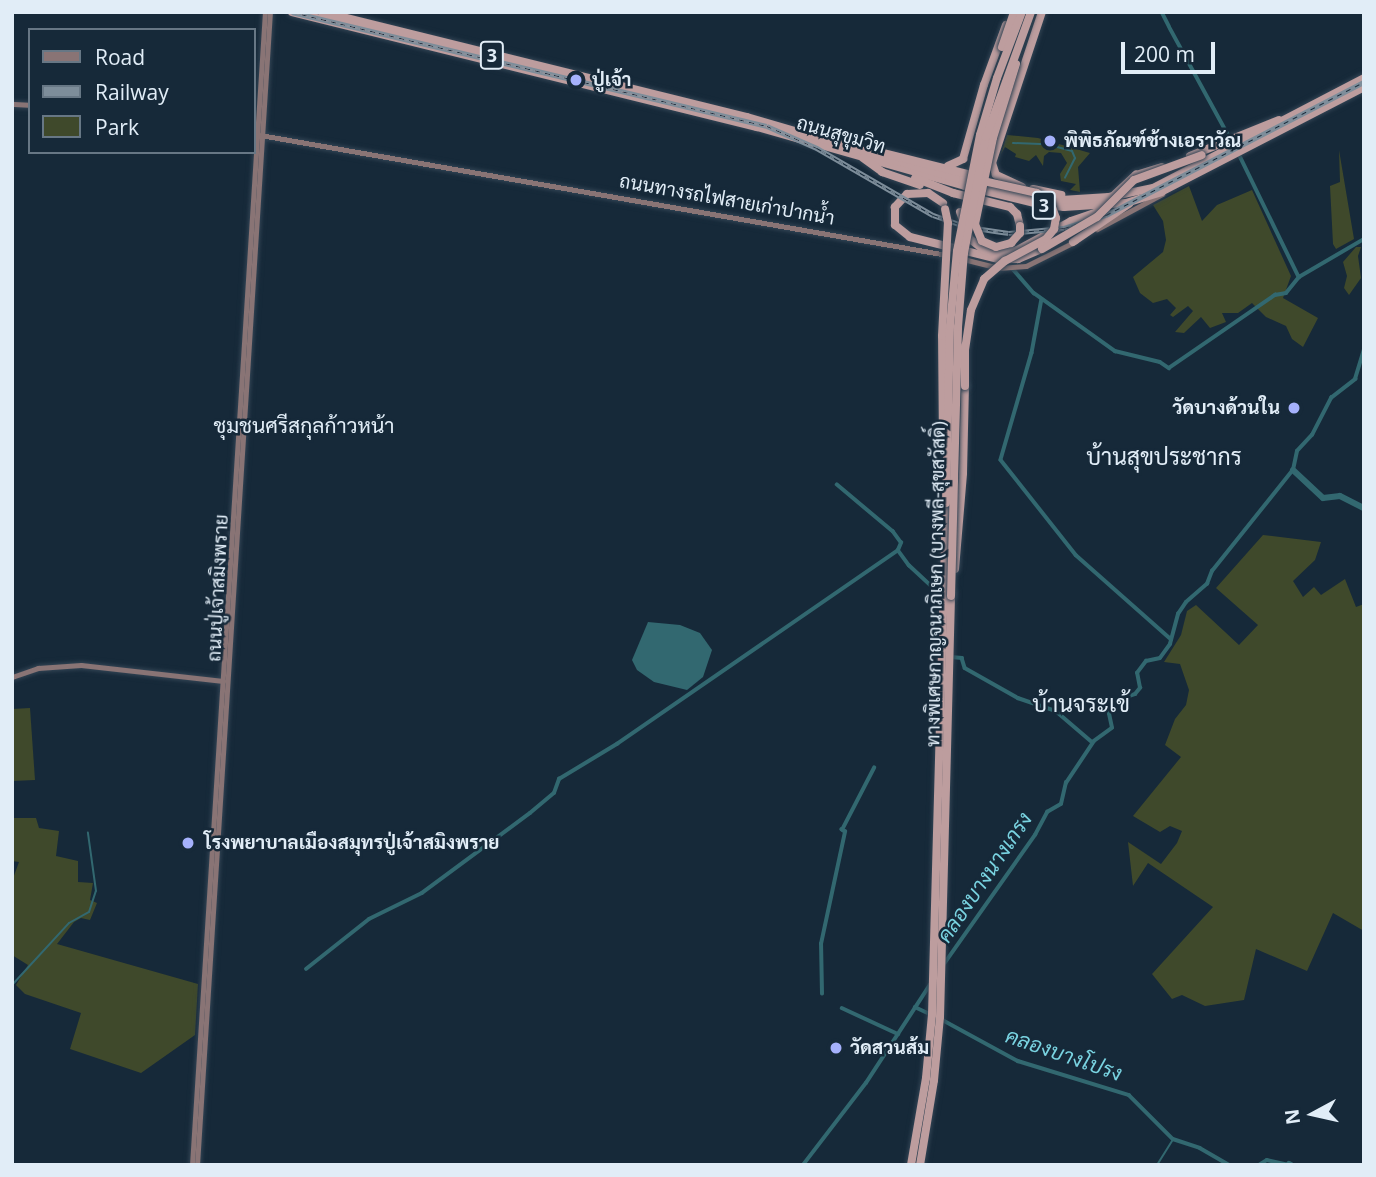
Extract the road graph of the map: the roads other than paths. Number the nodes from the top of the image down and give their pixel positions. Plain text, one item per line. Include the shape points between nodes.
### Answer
1 (265, 12) edge
2 (270, 12) edge
3 (292, 12) edge
4 (322, 12) edge
5 (1013, 12) edge
6 (1022, 12) edge
7 (1033, 12) edge
8 (1042, 12) edge
9 (484, 57) junction
10 (998, 65) dead end
11 (1364, 78) edge
12 (1364, 87) edge
13 (1309, 112) junction
14 (1293, 116) junction
15 (783, 130) junction
16 (258, 134) edge
17 (842, 143) junction
18 (887, 153) junction
19 (865, 158) junction
20 (992, 163) junction
21 (938, 166) junction
22 (1022, 187) junction
23 (1107, 198) junction
24 (1143, 198) junction
25 (1128, 202) junction
26 (944, 206) junction
27 (1090, 214) junction
28 (1073, 242) junction
29 (1017, 250) junction
30 (965, 349) junction
31 (946, 503) junction
32 (951, 596) junction
33 (12, 677) edge
34 (225, 682) junction
35 (194, 1165) edge
36 (911, 1165) edge
37 (920, 1165) edge

1 - 16 main road, ถนนปู่เจ้าสมิงพราย
2 - 16 main road, ถนนปู่เจ้าสมิงพราย
3 - 9 highway, ถนนสุขุมวิท / 3
4 - 9 highway, ถนนสุขุมวิท / 3
5 - 21 highway, bridge via 963,159 955,165
5 - 29 highway, bridge via 982,113 960,212 966,233 979,247 994,254
6 - 31 highway, ทางพิเศษกาญจนาภิเษก (บางพลี-สุขสวัสดิ์), bridge via 982,126 958,241 950,326
7 - 19 highway, bridge via 1004,102 975,224 982,241 996,247 1011,243 1020,226 1010,207 953,193
7 - 32 highway, ทางพิเศษกาญจนาภิเษก (บางพลี-สุขสวัสดิ์), bridge via 986,137 964,253
8 - 20 highway
9 - 15 highway, ถนนสุขุมวิท / 3
10 - 20 highway via 971,159
11 - 13 highway, ถนนสุขุมวิท / 3
12 - 13 highway, ถนนสุขุมวิท / 3
13 - 14 highway, ถนนสุขุมวิท / 3
13 - 24 highway, ถนนสุขุมวิท / 3 via 1176,185
14 - 23 highway via 1136,175
14 - 24 highway, ถนนสุขุมวิท / 3
14 - 26 highway, bridge via 1134,180 1097,217 1017,259 998,259 910,237 895,225 895,207 907,194 928,193
15 - 17 highway, ถนนสุขุมวิท / 3
15 - 19 highway, ถนนสุขุมวิท / 3
16 - 28 main road, ถนนทางรถไฟสายเก่าปากน้ำ via 940,253 998,268 1027,266
16 - 34 main road, ถนนปู่เจ้าสมิงพราย
17 - 18 highway
17 - 23 highway, ถนนสุขุมวิท / 3 via 1025,195 1061,200
18 - 21 highway
18 - 30 highway, bridge via 1037,193 1051,204 1056,218 1046,239 1004,261 984,279 973,302
19 - 25 highway, ถนนสุขุมวิท / 3 via 1039,204 1080,207
19 - 26 highway via 882,172 931,190
20 - 22 highway via 996,175
21 - 22 highway
22 - 23 highway via 1064,196
23 - 24 highway, ถนนสุขุมวิท / 3
24 - 25 highway, ถนนสุขุมวิท / 3
24 - 28 main road, ถนนทางรถไฟสายเก่าปากน้ำ
25 - 27 highway
25 - 28 highway
26 - 31 highway, bridge via 948,241 941,397
27 - 28 highway
27 - 29 highway, bridge
29 - 30 highway, bridge via 993,264 976,284 965,315
30 - 32 highway, bridge via 964,474
31 - 36 highway, ทางพิเศษกาญจนาภิเษก (บางพลี-สุขสวัสดิ์) via 932,1015
32 - 37 highway, ทางพิเศษกาญจนาภิเษก (บางพลี-สุขสวัสดิ์) via 940,1017
33 - 34 main road via 38,668 81,665
34 - 35 main road, ถนนปู่เจ้าสมิงพราย

